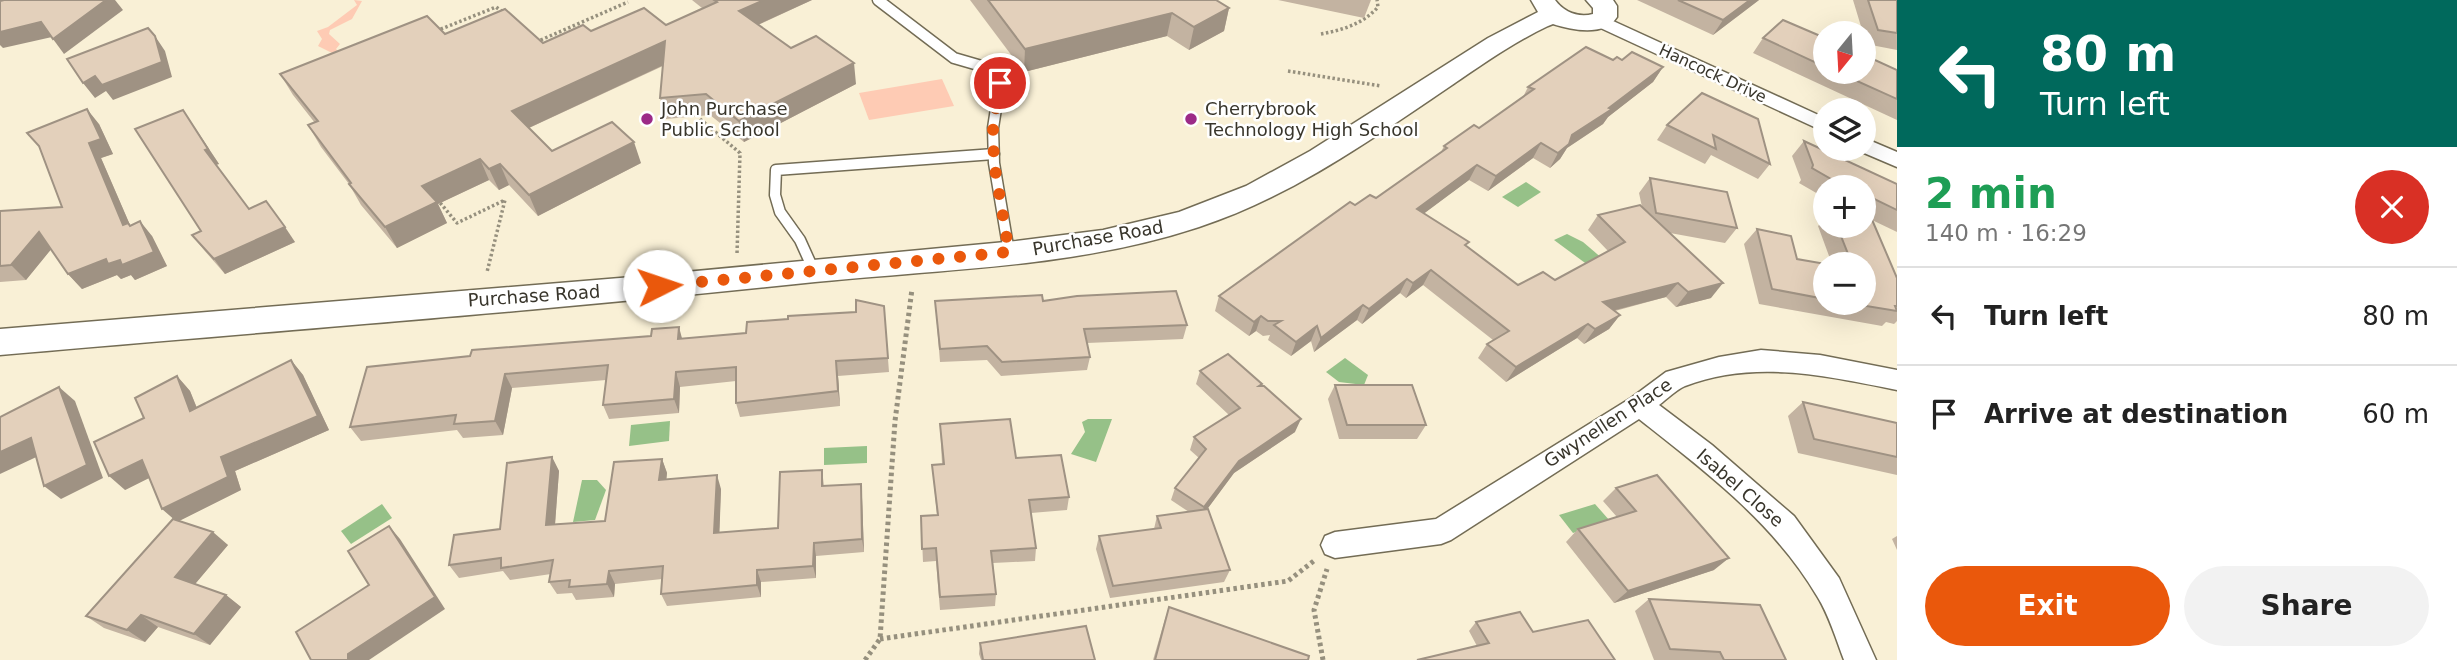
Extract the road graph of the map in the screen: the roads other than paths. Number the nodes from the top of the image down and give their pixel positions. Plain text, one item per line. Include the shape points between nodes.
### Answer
1 (878, 0) edge
2 (1549, 7) edge
3 (1599, 10) edge
4 (1813, 120) edge
5 (1876, 150) edge
6 (994, 154) junction
7 (1897, 160) edge
8 (1009, 252) junction
9 (814, 271) junction
10 (0, 342) edge
11 (1897, 380) edge
12 (1640, 405) junction
13 (1335, 545) road end
14 (1860, 660) edge

1 - 6 lane via 954,58 985,67 1000,83
2 - 3 main road via 1582,23
2 - 8 main road, Purchase Road via 1260,193 1185,222 1136,234
3 - 4 street, Hancock Drive
5 - 7 street
6 - 8 lane
6 - 9 lane via 776,170 780,212
8 - 9 main road, Purchase Road
9 - 10 main road, Purchase Road
11 - 12 street, Gwynellen Place via 1821,365 1760,360 1675,379
12 - 13 street, Gwynellen Place via 1441,531
12 - 14 street, Isabel Close via 1784,525 1829,588

